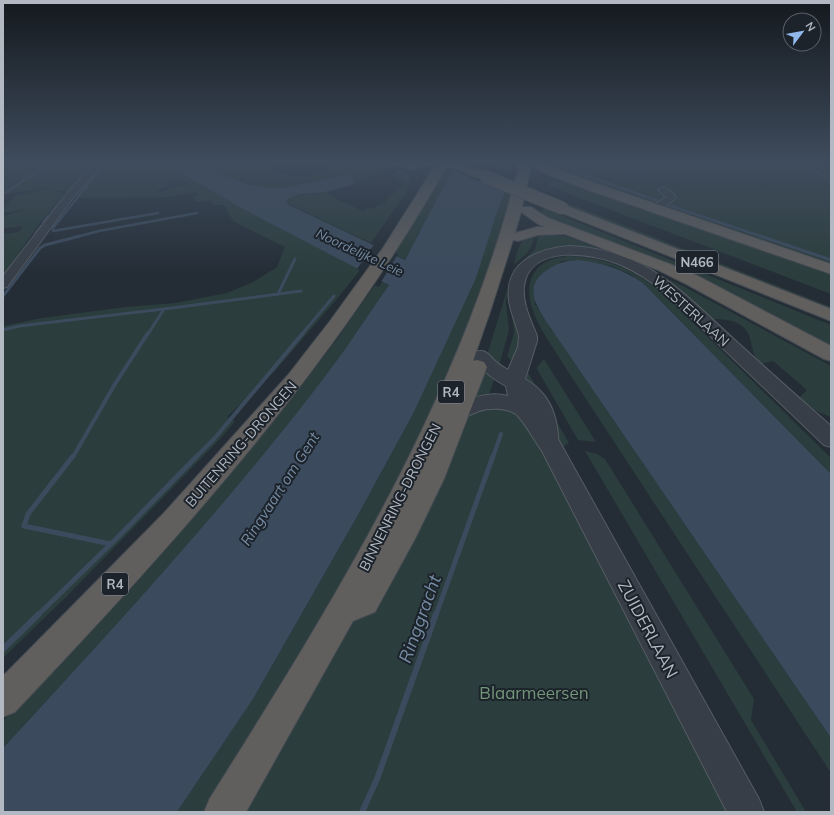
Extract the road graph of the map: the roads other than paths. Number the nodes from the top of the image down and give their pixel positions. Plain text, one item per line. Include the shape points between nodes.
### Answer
1 (68, 199) edge
2 (406, 199) edge
3 (422, 199) edge
4 (516, 199) edge
5 (528, 199) edge
6 (552, 199) edge
7 (638, 199) edge
8 (668, 199) edge
9 (562, 203) junction
10 (661, 205) junction
11 (526, 210) junction
12 (518, 237) junction
13 (591, 240) junction
14 (392, 246) junction
15 (831, 269) edge
16 (3, 284) edge
17 (831, 303) edge
18 (831, 316) edge
19 (528, 338) joint
20 (831, 354) edge
21 (481, 356) junction
22 (515, 382) junction
23 (524, 409) junction
24 (798, 409) junction
25 (460, 411) junction
26 (831, 423) edge
27 (831, 439) edge
28 (550, 445) junction
29 (342, 610) junction
30 (3, 700) edge
31 (224, 812) edge
32 (746, 812) edge

1 - 16 street
2 - 14 highway via 392,234
3 - 14 highway, BUITENRING-DRONGEN / R4
4 - 29 highway, BINNENRING-DRONGEN / R4 via 505,245 457,378 387,527
5 - 11 highway
6 - 9 highway, N466, bridge
7 - 10 highway
8 - 10 street
9 - 17 highway, N466
9 - 18 highway, N466
10 - 15 highway
11 - 12 highway
11 - 13 highway via 539,220
12 - 13 highway via 534,231 551,230
12 - 21 highway
13 - 20 highway via 692,280
14 - 30 highway, BUITENRING-DRONGEN / R4 via 338,325 263,420 108,592
19 - 22 street, ZUIDERLAAN via 518,364
19 - 24 street, WESTERLAAN via 516,300 516,291 522,273 531,262 563,251 614,257 632,264 660,281
21 - 22 street, ZUIDERLAAN via 491,369
21 - 25 highway
22 - 23 street, ZUIDERLAAN
22 - 28 street, ZUIDERLAAN via 531,392 540,404
23 - 25 street via 490,401 477,403
23 - 28 street, ZUIDERLAAN
24 - 26 street
24 - 27 street, WESTERLAAN
25 - 29 highway via 431,479 364,600
28 - 32 street, ZUIDERLAAN
29 - 31 highway, BINNENRING-DRONGEN / R4 via 282,717

